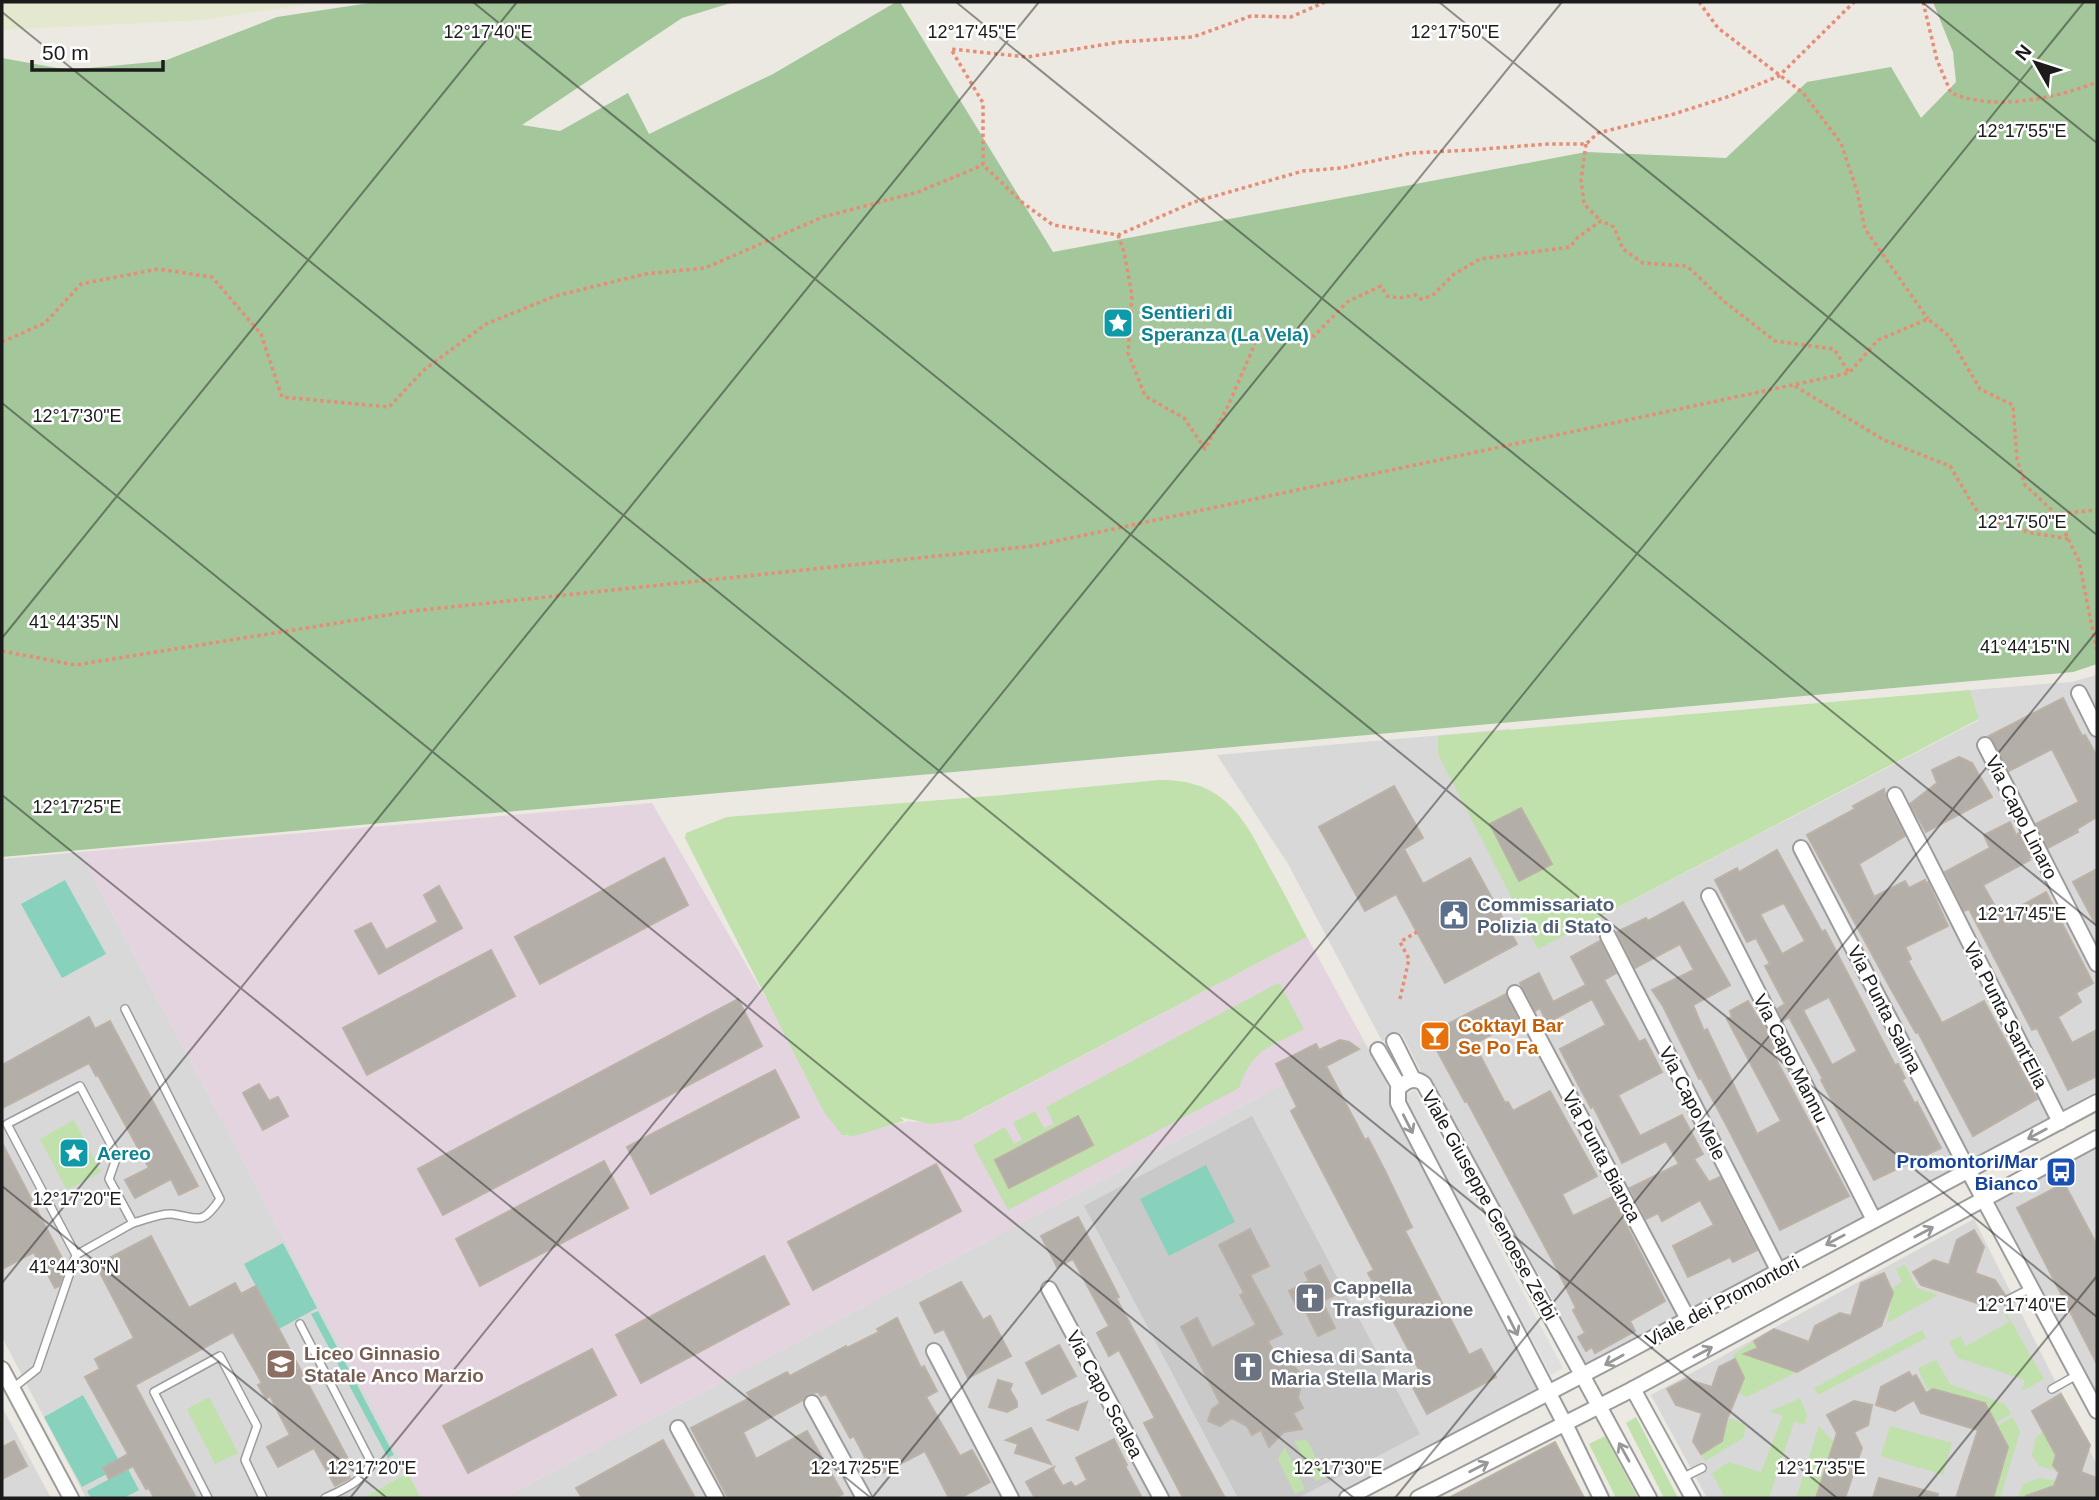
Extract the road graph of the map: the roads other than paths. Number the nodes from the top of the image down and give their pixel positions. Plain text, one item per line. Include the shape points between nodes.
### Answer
1 (2079, 693) dead end
2 (2097, 729) edge
3 (1985, 745) dead end
4 (1895, 795) dead end
5 (1801, 848) dead end
6 (1709, 896) dead end
7 (1608, 936) dead end
8 (2097, 964) edge
9 (1515, 993) dead end
10 (125, 1009) dead end
11 (1394, 1041) dead end
12 (1378, 1050) dead end
13 (1406, 1083) junction
14 (2097, 1102) edge
15 (2060, 1122) junction
16 (2097, 1139) edge
17 (1968, 1170) junction
18 (1984, 1200) junction
19 (1874, 1220) junction
20 (133, 1223) junction
21 (76, 1255) junction
22 (1779, 1270) junction
23 (2031, 1288) junction
24 (1049, 1289) dead end
25 (2006, 1301) dead end
26 (1688, 1319) junction
27 (300, 1324) dead end
28 (934, 1351) dead end
29 (2, 1369) edge
30 (2078, 1375) junction
31 (1583, 1376) junction
32 (13, 1388) junction
33 (1633, 1389) junction
34 (2052, 1389) dead end
35 (1549, 1394) junction
36 (812, 1403) dead end
37 (1599, 1406) junction
38 (2097, 1411) edge
39 (1564, 1424) junction
40 (678, 1427) dead end
41 (1702, 1468) dead end
42 (1682, 1478) junction
43 (1374, 1492) edge
44 (71, 1498) edge
45 (208, 1498) edge
46 (263, 1498) edge
47 (325, 1498) edge
48 (716, 1498) edge
49 (864, 1498) edge
50 (1011, 1498) edge
51 (1161, 1498) edge
52 (1347, 1498) edge
53 (1418, 1498) edge
54 (1601, 1498) edge
55 (1649, 1498) edge
56 (1693, 1498) edge

1 - 2 street
3 - 8 street, Via Capo Linaro
4 - 15 street, Via Punta Sant'Elia
5 - 17 street, Via Punta Salina
6 - 19 street, Via Capo Mannu
7 - 22 street, Via Capo Mele
9 - 26 street, Via Punta Bianca
10 - 20 lane via 220,1199 210,1213 197,1219 171,1214
11 - 13 street
12 - 13 street
13 - 31 street, Viale Giuseppe Genoese Zerbi via 1419,1080 1424,1084
13 -> 35 street, Viale Giuseppe Genoese Zerbi via 1396,1092 1398,1103
14 - 15 street, Viale dei Promontori
15 -> 17 street, Viale dei Promontori
16 - 18 street, Viale dei Promontori
17 - 18 street, Via Punta Salina
17 - 19 street, Viale dei Promontori
18 - 23 street, Via Punta Salina
33 -> 18 street, Viale dei Promontori
19 -> 22 street, Viale dei Promontori
20 - 21 lane
20 - 21 lane via 110,1179 117,1156 80,1086 8,1124
21 - 32 lane via 37,1369
22 - 26 street, Viale dei Promontori
23 - 25 lane
23 - 30 street, Via Punta Salina
24 - 51 street, Via Capo Scalea
26 -> 31 street, Viale dei Promontori
27 - 47 lane via 370,1462 355,1483
28 - 50 street
29 - 32 street
30 - 34 lane
30 - 38 street, Via Punta Salina
31 - 35 street, Viale dei Promontori
31 - 37 street, Viale Giuseppe Genoese Zerbi
32 - 44 street
33 - 37 street, Viale dei Promontori
33 - 42 street
35 - 39 street, Viale Giuseppe Genoese Zerbi
35 - 43 street, Viale dei Promontori
36 - 49 street
37 - 39 street, Viale dei Promontori
55 -> 37 street, Viale Giuseppe Genoese Zerbi
53 -> 39 street, Viale dei Promontori
39 - 54 street, Viale Giuseppe Genoese Zerbi
40 - 48 street
41 - 42 lane
42 - 56 street
43 - 52 street, Viale dei Promontori
45 - 46 lane via 154,1392 220,1356 257,1426 245,1460

